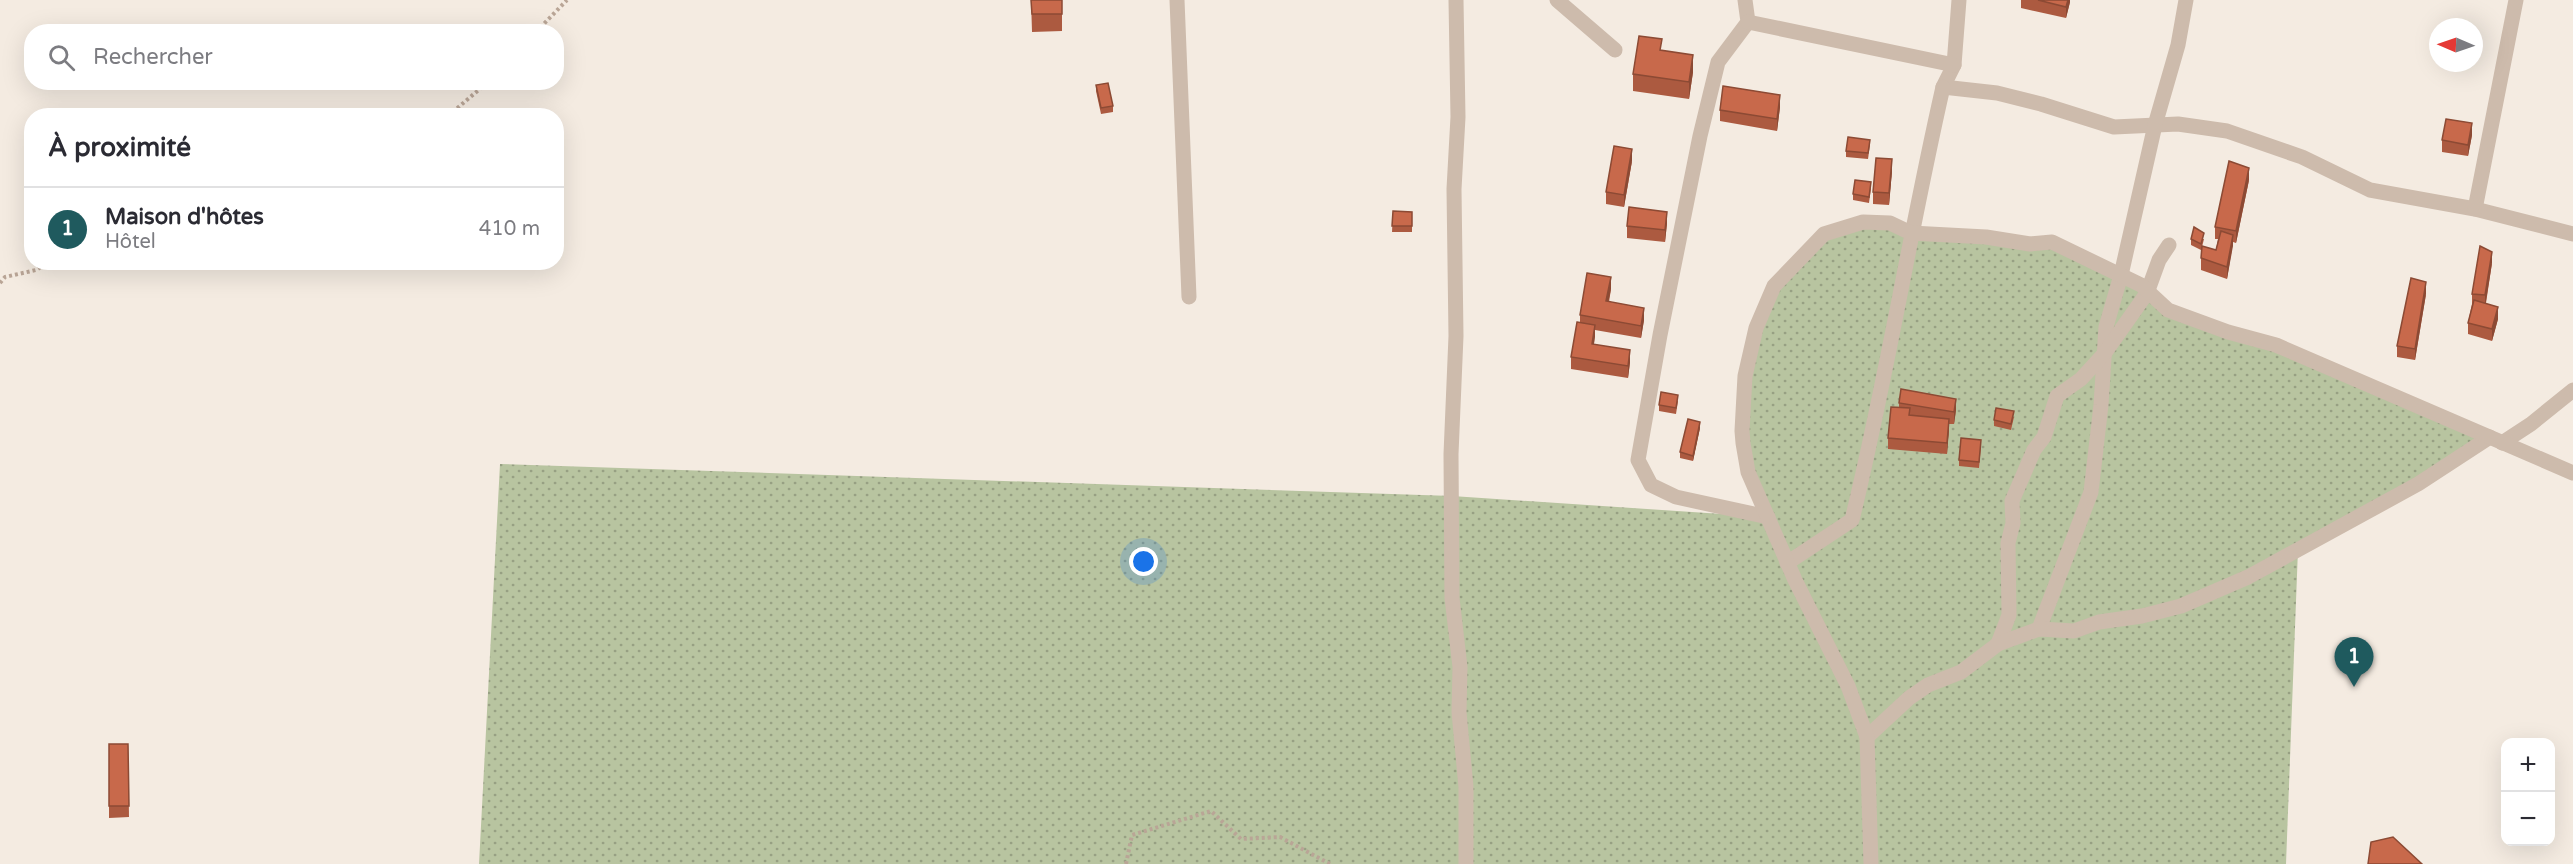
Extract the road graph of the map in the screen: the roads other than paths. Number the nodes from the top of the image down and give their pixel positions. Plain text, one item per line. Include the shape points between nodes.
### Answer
1 (1177, 0) edge
2 (1456, 0) edge
3 (1557, 0) edge
4 (1745, 0) edge
5 (1959, 0) edge
6 (2186, 0) edge
7 (2516, 0) edge
8 (1748, 22) junction
9 (1615, 50) dead end
10 (1954, 65) junction
11 (1943, 87) junction
12 (2155, 125) junction
13 (2475, 209) junction
14 (1911, 233) junction
15 (2573, 234) edge
16 (2169, 245) dead end
17 (2121, 275) junction
18 (2147, 293) junction
19 (1189, 297) dead end
20 (2104, 354) junction
21 (2573, 390) edge
22 (2496, 440) junction
23 (2573, 473) edge
24 (1768, 517) junction
25 (1787, 563) junction
26 (2039, 629) junction
27 (1998, 645) junction
28 (1867, 737) junction
29 (1467, 864) edge
30 (1871, 864) edge

1 - 19 street
2 - 29 street via 1452,598 1460,667
3 - 9 street
4 - 8 street
5 - 10 street
6 - 12 street via 2178,45
7 - 13 street
8 - 10 street
8 - 24 street via 1718,62 1660,335 1638,460 1651,486 1676,497
10 - 11 street
11 - 12 street via 1997,93 2114,127
11 - 14 street
12 - 13 street via 2227,130 2302,157 2370,190
12 - 17 street
13 - 15 street
14 - 17 street via 2030,244 2052,242
14 - 24 street via 1890,223 1863,222 1824,234 1774,286 1756,328 1745,376 1742,431 1748,472
14 - 25 street via 1852,520
16 - 18 street
17 - 18 street via 2141,285
17 - 20 street via 2106,327
18 - 20 street
18 - 22 street via 2168,310 2276,345
20 - 26 street via 2091,492
20 - 27 street via 2081,379 2057,396 2044,437 2034,450 2012,501 2009,615
21 - 22 street via 2531,424
22 - 23 street
22 - 26 street via 2248,577 2181,606 2099,622 2074,631
24 - 25 street
25 - 28 street via 1848,686
26 - 27 street
27 - 28 street via 1961,672 1928,685 1909,698
28 - 30 street

